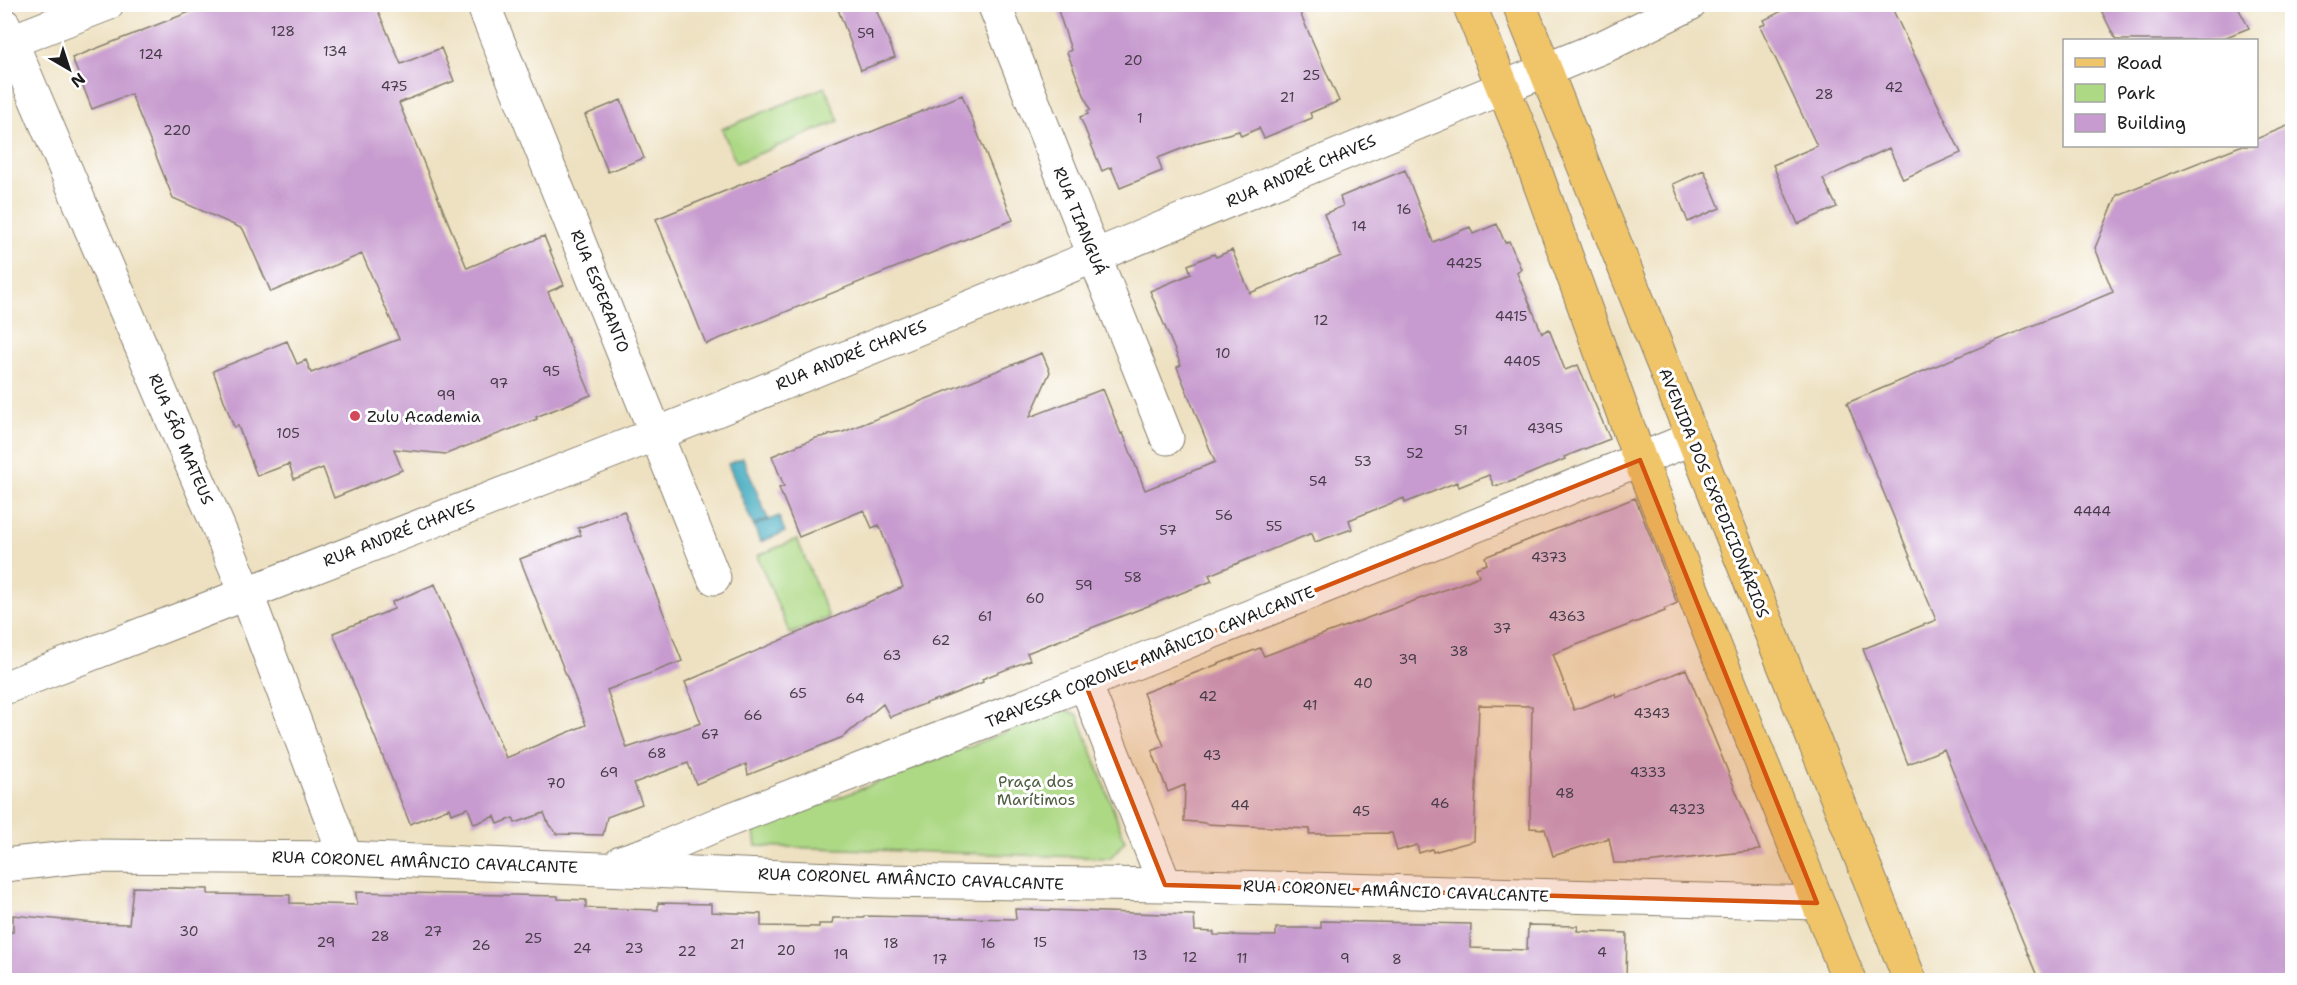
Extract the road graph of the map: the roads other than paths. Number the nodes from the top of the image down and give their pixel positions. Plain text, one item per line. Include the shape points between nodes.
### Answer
1 (107, 4) edge
2 (483, 4) edge
3 (993, 4) edge
4 (1468, 4) edge
5 (1519, 4) edge
6 (1690, 4) edge
7 (7, 37) edge
8 (1546, 70) junction
9 (1503, 87) junction
10 (1095, 257) junction
11 (658, 433) junction
12 (1167, 438) dead end
13 (1693, 438) junction
14 (1640, 460) junction
15 (714, 578) dead end
16 (246, 592) junction
17 (1084, 683) junction
18 (4, 688) edge
19 (346, 858) junction
20 (4, 865) edge
21 (604, 868) junction
22 (1165, 885) junction
23 (1817, 903) junction
24 (1849, 981) edge
25 (1910, 981) edge

1 - 7 street
2 - 11 street, RUA ESPERANTO
3 - 10 street, RUA TIANGUÁ
4 - 9 main road
5 - 8 main road, AVENIDA DOS EXPEDICIONÁRIOS
6 - 8 street, RUA ANDRÉ CHAVES
7 - 16 street, RUA SÃO MATEUS
8 - 9 street, RUA ANDRÉ CHAVES
8 - 13 main road, AVENIDA DOS EXPEDICIONÁRIOS
9 - 10 street, RUA ANDRÉ CHAVES
9 - 14 main road
10 - 11 street, RUA ANDRÉ CHAVES
10 - 12 street, RUA TIANGUÁ
11 - 15 street, RUA ESPERANTO
11 - 16 street, RUA ANDRÉ CHAVES
13 - 14 street, TRAVESSA CORONEL AMÂNCIO CAVALCANTE
13 - 25 main road, AVENIDA DOS EXPEDICIONÁRIOS
14 - 17 street, TRAVESSA CORONEL AMÂNCIO CAVALCANTE
14 - 23 main road
16 - 18 street, RUA ANDRÉ CHAVES
16 - 19 street, RUA SÃO MATEUS
17 - 21 street, TRAVESSA CORONEL AMÂNCIO CAVALCANTE
17 - 22 street
19 - 20 street, RUA CORONEL AMÂNCIO CAVALCANTE via 86,856
19 - 21 street, RUA CORONEL AMÂNCIO CAVALCANTE
21 - 22 street, RUA CORONEL AMÂNCIO CAVALCANTE via 879,881
22 - 23 street, RUA CORONEL AMÂNCIO CAVALCANTE
23 - 24 main road

